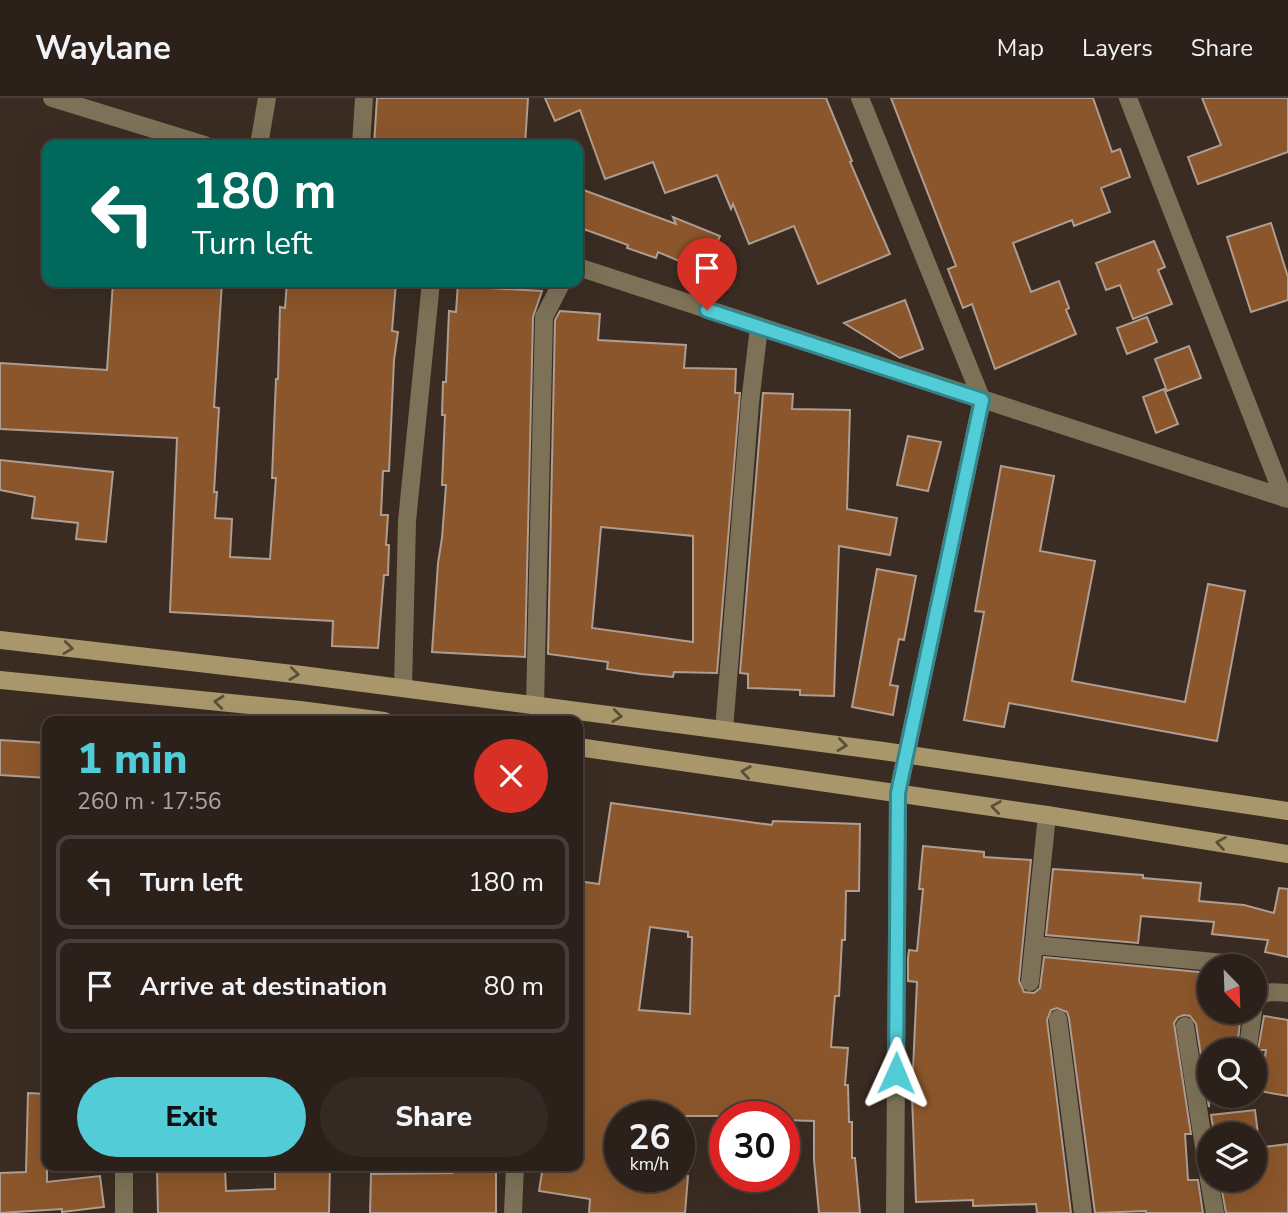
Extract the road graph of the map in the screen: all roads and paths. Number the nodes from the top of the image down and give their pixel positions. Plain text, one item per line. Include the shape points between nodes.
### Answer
1 (52, 98) edge
2 (267, 98) edge
3 (364, 98) edge
4 (860, 98) edge
5 (1128, 98) edge
6 (189, 140) edge
7 (261, 140) edge
8 (361, 140) edge
9 (583, 269) edge
10 (430, 287) edge
11 (559, 287) edge
12 (759, 327) junction
13 (982, 400) junction
14 (1286, 499) edge
15 (0, 640) edge
16 (0, 680) edge
17 (402, 688) junction
18 (535, 705) junction
19 (346, 716) edge
20 (724, 730) junction
21 (583, 748) edge
22 (906, 754) junction
23 (898, 793) junction
24 (1288, 811) edge
25 (1047, 815) junction
26 (1288, 854) edge
27 (1034, 945) junction
28 (1197, 960) edge
29 (1030, 982) dead end
30 (1267, 992) edge
31 (1288, 993) edge
32 (1058, 1018) dead end
33 (1185, 1026) dead end
34 (1200, 1122) edge
35 (124, 1171) edge
36 (515, 1171) edge
37 (1211, 1192) edge
38 (124, 1213) edge
39 (513, 1213) edge
40 (895, 1213) edge
41 (1083, 1213) edge
42 (1215, 1213) edge

1 - 6 street
2 - 7 street
3 - 8 street
4 - 13 street
5 - 14 street
9 - 12 street
10 - 17 street via 407,521
11 - 18 street via 544,317
12 - 13 street
12 - 20 street
13 - 14 street
13 - 22 street
15 -> 17 street
19 -> 16 street
17 - 18 street
18 -> 20 street
20 -> 22 street
23 -> 21 street
22 - 23 street
22 - 24 street
25 -> 23 street
23 - 40 street
26 -> 25 street
25 - 27 street
27 - 28 street
27 - 29 street
30 - 31 street
32 - 41 street
33 - 34 street
35 - 38 street
36 - 39 street
37 - 42 street

